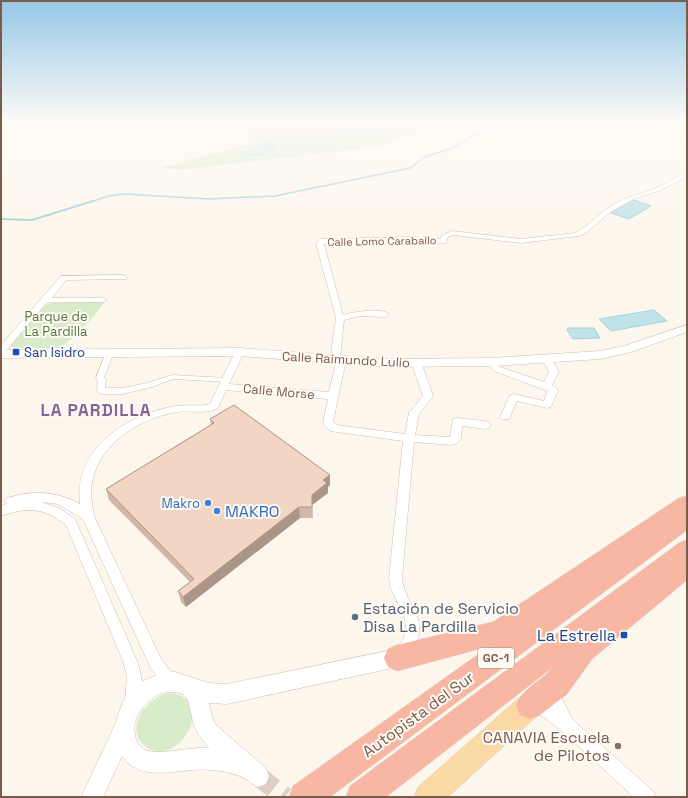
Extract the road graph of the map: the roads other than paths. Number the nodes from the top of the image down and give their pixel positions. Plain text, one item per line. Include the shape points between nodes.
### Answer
1 (687, 175) edge
2 (123, 277) dead end
3 (45, 300) junction
4 (104, 300) dead end
5 (385, 314) dead end
6 (340, 318) junction
7 (687, 328) edge
8 (110, 352) junction
9 (239, 352) junction
10 (1, 353) edge
11 (338, 360) junction
12 (547, 360) junction
13 (416, 362) junction
14 (492, 362) junction
15 (225, 384) junction
16 (547, 386) junction
17 (333, 396) junction
18 (505, 417) dead end
19 (485, 425) dead end
20 (409, 438) junction
21 (687, 504) edge
22 (1, 505) edge
23 (1, 511) edge
24 (88, 516) junction
25 (687, 518) edge
26 (687, 550) edge
27 (687, 566) edge
28 (397, 658) junction
29 (170, 682) junction
30 (557, 684) junction
31 (193, 689) junction
32 (133, 703) junction
33 (530, 705) junction
34 (124, 728) junction
35 (572, 729) junction
36 (446, 787) edge
37 (92, 797) edge
38 (304, 797) edge
39 (361, 797) edge
40 (428, 797) edge
41 (647, 797) edge

1 - 6 street, Calle Lomo Caraballo via 608,211 583,233 542,239 544,245 452,233 445,236 443,241 434,244 413,239 323,241 320,243
2 - 3 street via 64,278
3 - 4 street
3 - 10 street
5 - 6 street via 359,313
6 - 11 street
7 - 12 street, Calle Raimundo Lulio via 614,352
8 - 9 street, Calle Raimundo Lulio
8 - 10 street, Calle Raimundo Lulio
8 - 15 street via 100,378 101,391 124,391 172,377
9 - 11 street, Calle Raimundo Lulio
9 - 15 street
11 - 13 street, Calle Raimundo Lulio
11 - 17 street
12 - 14 street, Calle Raimundo Lulio
12 - 16 street via 554,371
13 - 14 street, Calle Raimundo Lulio
13 - 20 street via 428,396 414,413
14 - 16 street via 497,369
15 - 17 street, Calle Morse
15 - 24 street via 214,406 210,408 177,408 156,413 116,433 104,445 88,474 85,493
16 - 18 street via 553,390 548,405 514,397
17 - 20 street via 328,423 334,428
19 - 20 street via 457,422 456,438 452,441
20 - 28 street via 396,578 414,624 408,646
21 - 28 highway via 499,632
22 - 24 street via 29,497 49,497 70,503
23 - 32 street via 28,504 44,506 58,511 71,522 130,661 135,676
24 - 29 street via 156,664
25 - 38 highway, Autopista del Sur / GC-1
26 - 39 highway, GC-1
27 - 30 highway via 583,650
28 - 31 street via 227,694
29 - 31 street via 181,683
29 - 32 street via 150,688
30 - 33 highway
30 - 35 street via 554,700
31 - 34 street via 204,726 209,733 253,772 225,760 199,758 145,761 135,756 128,748
32 - 34 street
33 - 35 street via 549,711
33 - 36 main road
34 - 37 street
35 - 41 street
36 - 40 main road

